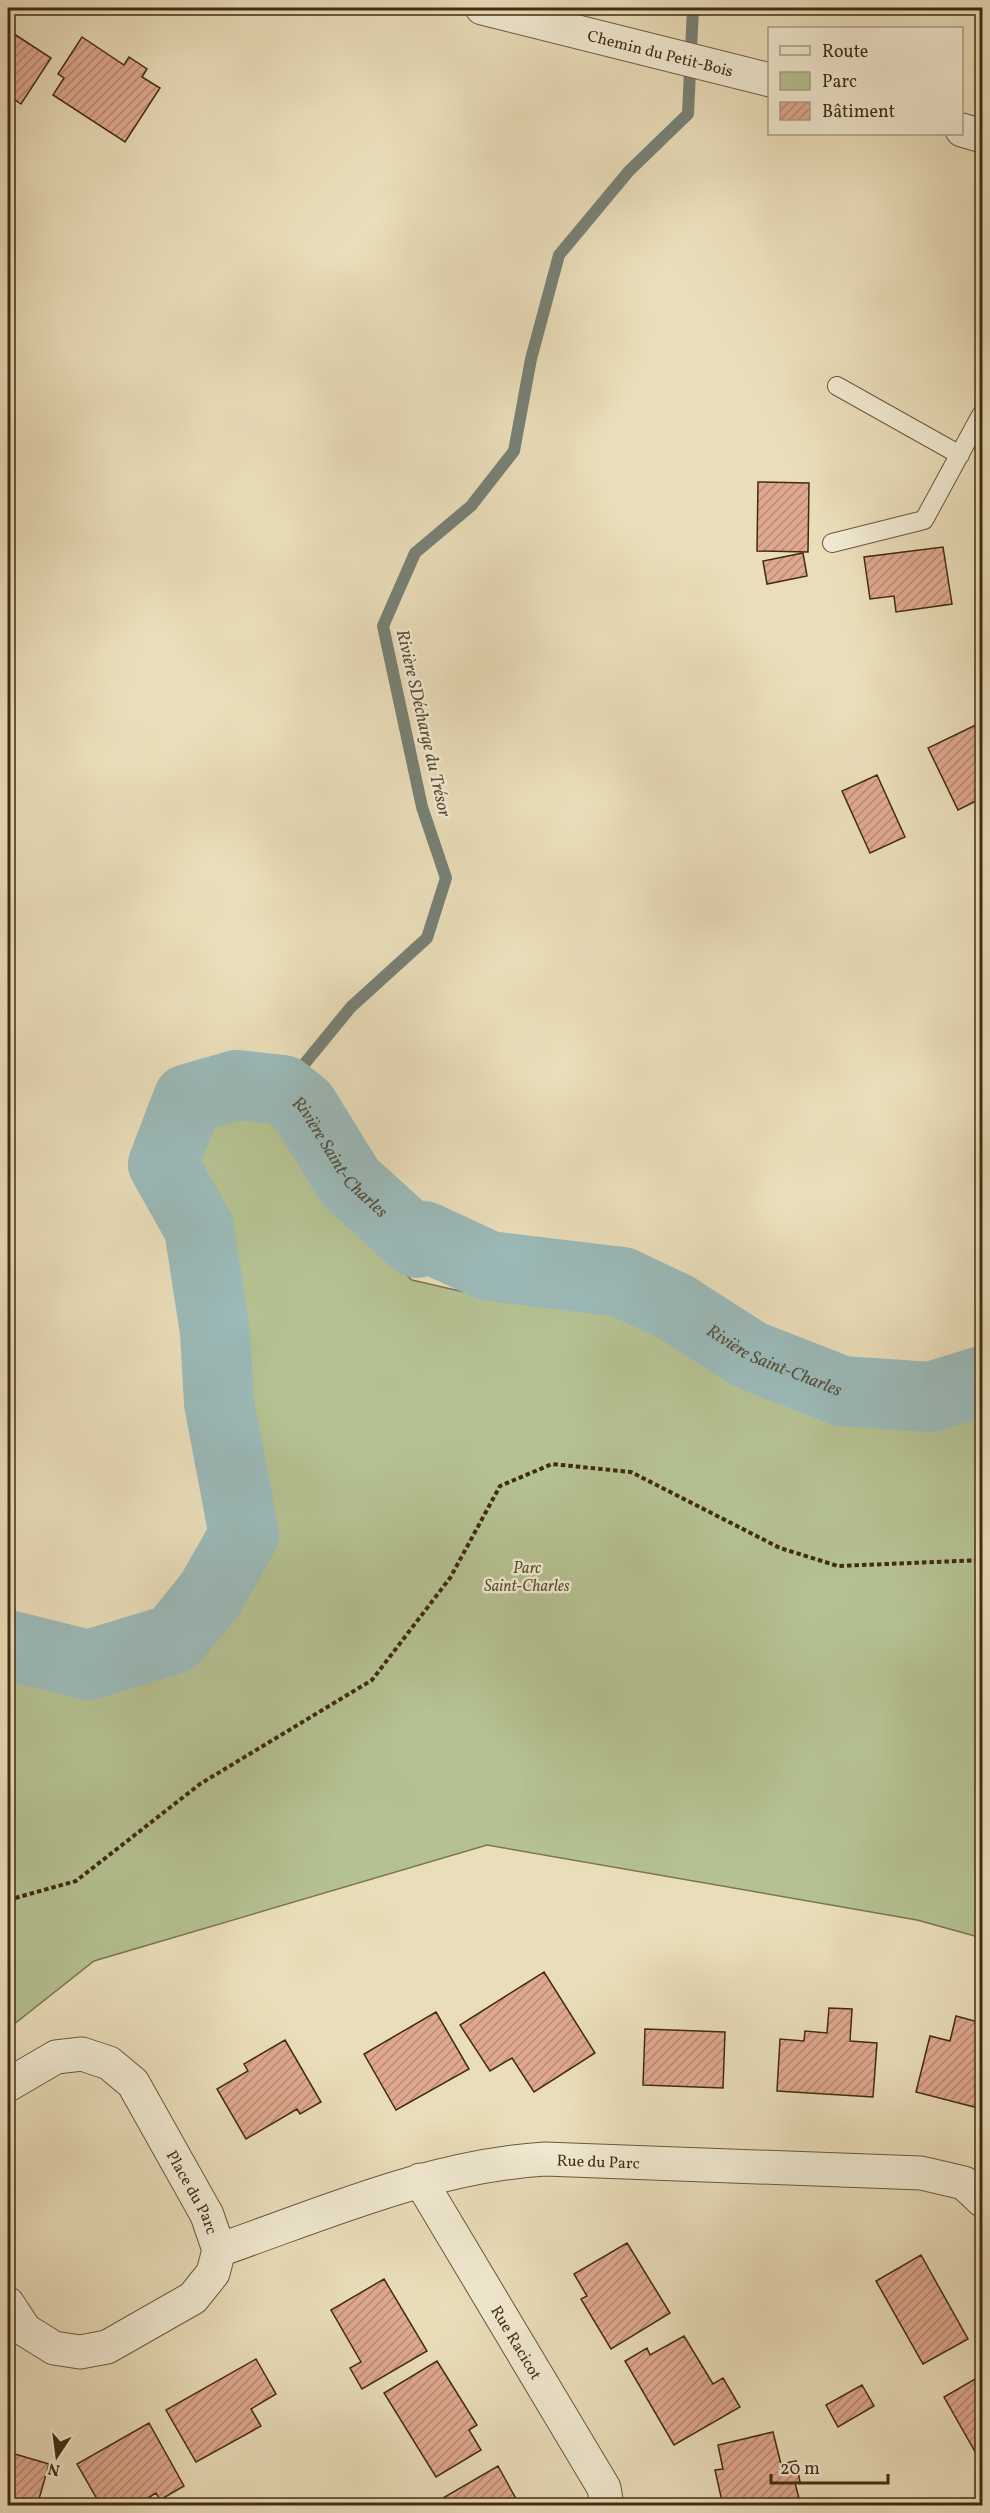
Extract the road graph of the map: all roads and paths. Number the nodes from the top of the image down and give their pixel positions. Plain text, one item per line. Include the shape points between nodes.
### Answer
1 (482, 8) edge
2 (768, 80) edge
3 (963, 130) edge
4 (982, 135) edge
5 (837, 386) dead end
6 (982, 414) edge
7 (960, 455) junction
8 (832, 543) dead end
9 (982, 1560) edge
10 (8, 1900) edge
11 (8, 2085) edge
12 (420, 2180) junction
13 (982, 2200) edge
14 (219, 2250) junction
15 (8, 2304) edge
16 (607, 2505) edge

1 - 2 street, Chemin du Petit-Bois
3 - 4 street
5 - 7 lane
6 - 7 lane
7 - 8 lane via 924,520
9 - 10 path via 838,1566 780,1548 631,1472 552,1464 500,1486 450,1578 372,1680 200,1784 76,1881
11 - 14 street, Place du Parc via 56,2057 82,2054 109,2063 132,2084 207,2215
12 - 13 street, Rue du Parc via 503,2162 588,2160 921,2173 964,2183
12 - 14 street, Rue du Parc
12 - 16 street, Rue Racicot via 604,2488
14 - 15 street, Place du Parc via 213,2273 193,2298 107,2347 80,2352 54,2348 25,2330

